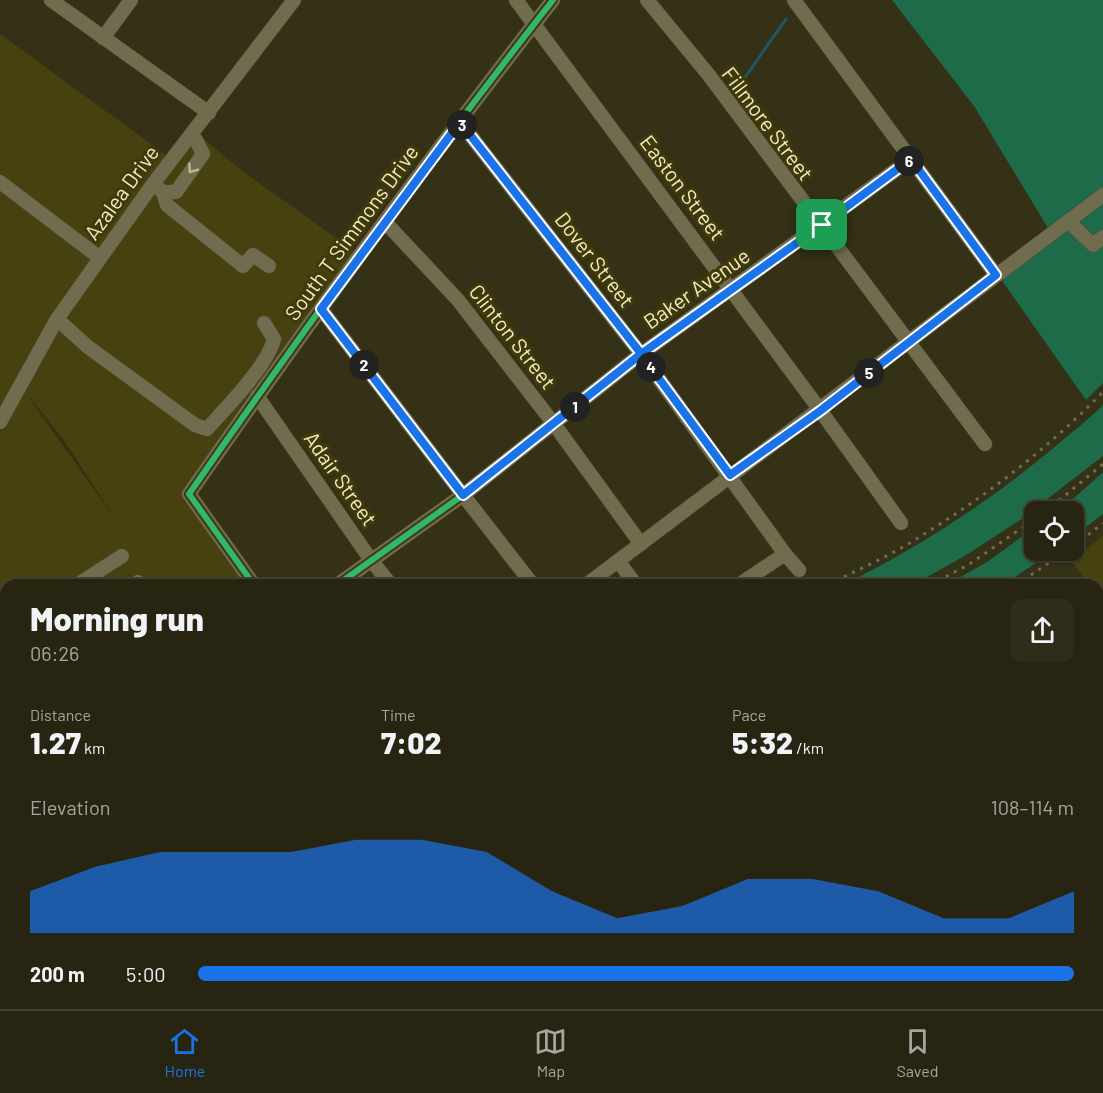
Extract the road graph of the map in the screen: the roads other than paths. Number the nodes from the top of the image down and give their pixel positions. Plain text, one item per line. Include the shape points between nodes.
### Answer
1 (51, 0) edge
2 (131, 0) edge
3 (294, 0) edge
4 (516, 0) edge
5 (553, 0) edge
6 (647, 0) edge
7 (794, 0) edge
8 (534, 25) junction
9 (103, 38) junction
10 (209, 113) junction
11 (460, 122) junction
12 (190, 137) junction
13 (911, 159) junction
14 (0, 182) edge
15 (158, 188) junction
16 (1103, 195) edge
17 (1068, 221) junction
18 (385, 222) junction
19 (822, 225) junction
20 (1103, 237) edge
21 (100, 258) junction
22 (270, 266) dead end
23 (996, 275) junction
24 (731, 290) junction
25 (321, 309) junction
26 (57, 319) junction
27 (264, 322) dead end
28 (910, 342) junction
29 (641, 354) junction
30 (257, 396) junction
31 (820, 411) junction
32 (0, 422) edge
33 (554, 424) junction
34 (985, 444) dead end
35 (730, 475) junction
36 (463, 495) junction
37 (901, 523) dead end
38 (640, 544) junction
39 (785, 554) junction
40 (122, 556) dead end
41 (370, 560) junction
42 (618, 561) junction
43 (799, 570) dead end
44 (86, 579) edge
45 (250, 579) edge
46 (345, 579) edge
47 (386, 579) edge
48 (528, 579) edge
49 (594, 579) edge
50 (632, 579) edge
51 (748, 579) edge

1 - 9 street
2 - 9 street
3 - 10 street, Azalea Drive
4 - 8 street, Easton Street
5 - 8 street, South T Simmons Drive
6 - 19 street, Fillmore Street
7 - 13 street
8 - 11 street, South T Simmons Drive
8 - 24 street, Easton Street
9 - 10 street
10 - 12 street, Azalea Drive
11 - 18 street, South T Simmons Drive
11 - 29 street, Dover Street
12 - 15 street, Azalea Drive
12 -> 15 street via 203,154 176,192
13 - 19 street, Baker Avenue
13 - 23 street
14 - 21 street
15 - 21 street, Azalea Drive
15 - 22 street via 167,206 243,266 253,255
16 - 17 street
17 - 20 street via 1093,244
17 - 23 street
18 - 25 street, South T Simmons Drive
18 - 33 street, Clinton Street via 458,300
19 - 24 street, Baker Avenue
19 - 28 street, Fillmore Street
21 - 26 street, Azalea Drive
23 - 28 street
24 - 29 street, Baker Avenue
24 - 31 street, Easton Street
25 - 30 street, South T Simmons Drive
25 - 36 street
26 - 27 street via 88,347 195,425 207,429 272,349 274,339
26 - 32 street, Azalea Drive
28 - 31 street
28 - 34 street, Fillmore Street
29 - 33 street, Baker Avenue
29 - 35 street, Dover Street
30 - 41 street, Adair Street
30 - 45 street, South T Simmons Drive via 189,494
31 - 35 street
31 - 37 street, Easton Street
33 - 36 street, Baker Avenue
33 - 38 street, Clinton Street
35 - 38 street
35 - 39 street, Dover Street
36 - 41 street, Baker Avenue
36 - 48 street
38 - 42 street
39 - 43 street, Dover Street
39 - 51 street
40 - 44 street
41 - 46 street, Baker Avenue
41 - 47 street, Adair Street
42 - 49 street
42 - 50 street

